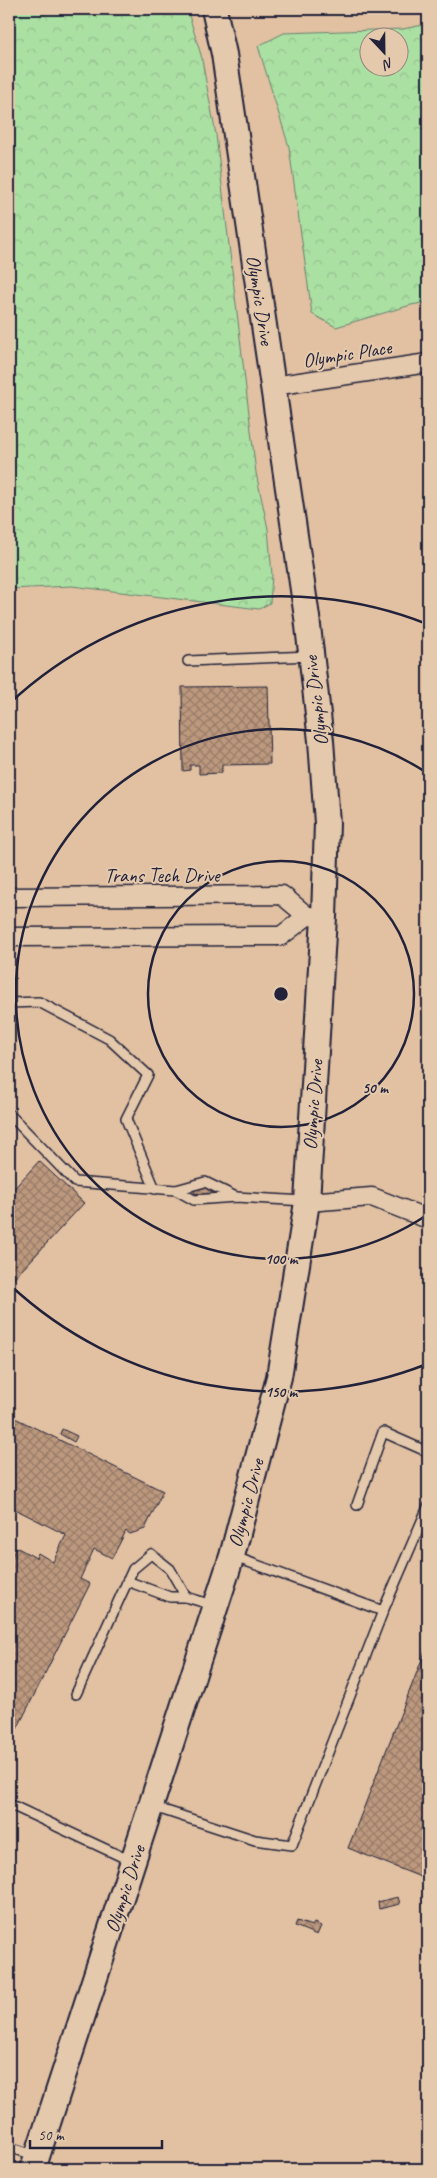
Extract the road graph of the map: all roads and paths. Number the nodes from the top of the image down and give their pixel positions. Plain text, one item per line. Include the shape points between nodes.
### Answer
1 (214, 9) edge
2 (428, 363) edge
3 (273, 386) junction
4 (311, 656) junction
5 (188, 661) dead end
6 (9, 897) edge
7 (316, 916) junction
8 (9, 937) edge
9 (9, 1003) edge
10 (9, 1114) edge
11 (155, 1189) junction
12 (176, 1190) junction
13 (236, 1197) junction
14 (307, 1202) junction
15 (428, 1218) edge
16 (428, 1452) edge
17 (357, 1505) dead end
18 (428, 1507) edge
19 (232, 1556) junction
20 (128, 1581) junction
21 (186, 1596) junction
22 (216, 1606) junction
23 (383, 1611) junction
24 (76, 1694) dead end
25 (9, 1804) edge
26 (151, 1806) junction
27 (134, 1862) junction
28 (9, 2147) edge
29 (35, 2162) edge

1 - 3 street, Olympic Drive via 224,54
2 - 3 street, Olympic Place
3 - 4 street, Olympic Drive
4 - 5 lane
4 - 7 street, Olympic Drive via 322,741 327,823
6 - 7 street, Trans Tech Drive via 282,895
7 - 8 street via 281,936
7 - 14 street, Olympic Drive
9 - 11 lane via 39,1002 109,1039 148,1075 126,1119
10 - 11 lane via 76,1182
11 - 12 lane
12 - 13 lane via 194,1200
12 - 13 lane via 205,1182
13 - 14 lane
14 - 15 street via 372,1197
14 - 19 street, Olympic Drive via 279,1377
16 - 17 lane via 382,1432
18 - 23 lane
19 - 22 street, Olympic Drive
19 - 23 lane
20 - 21 lane via 170,1597
20 - 21 lane via 133,1569 152,1554 170,1569
20 - 24 lane
21 - 22 lane
22 - 26 street, Olympic Drive
23 - 26 lane via 292,1845 255,1840
25 - 27 lane
26 - 27 street, Olympic Drive
27 - 29 street, Olympic Drive
28 - 29 lane

